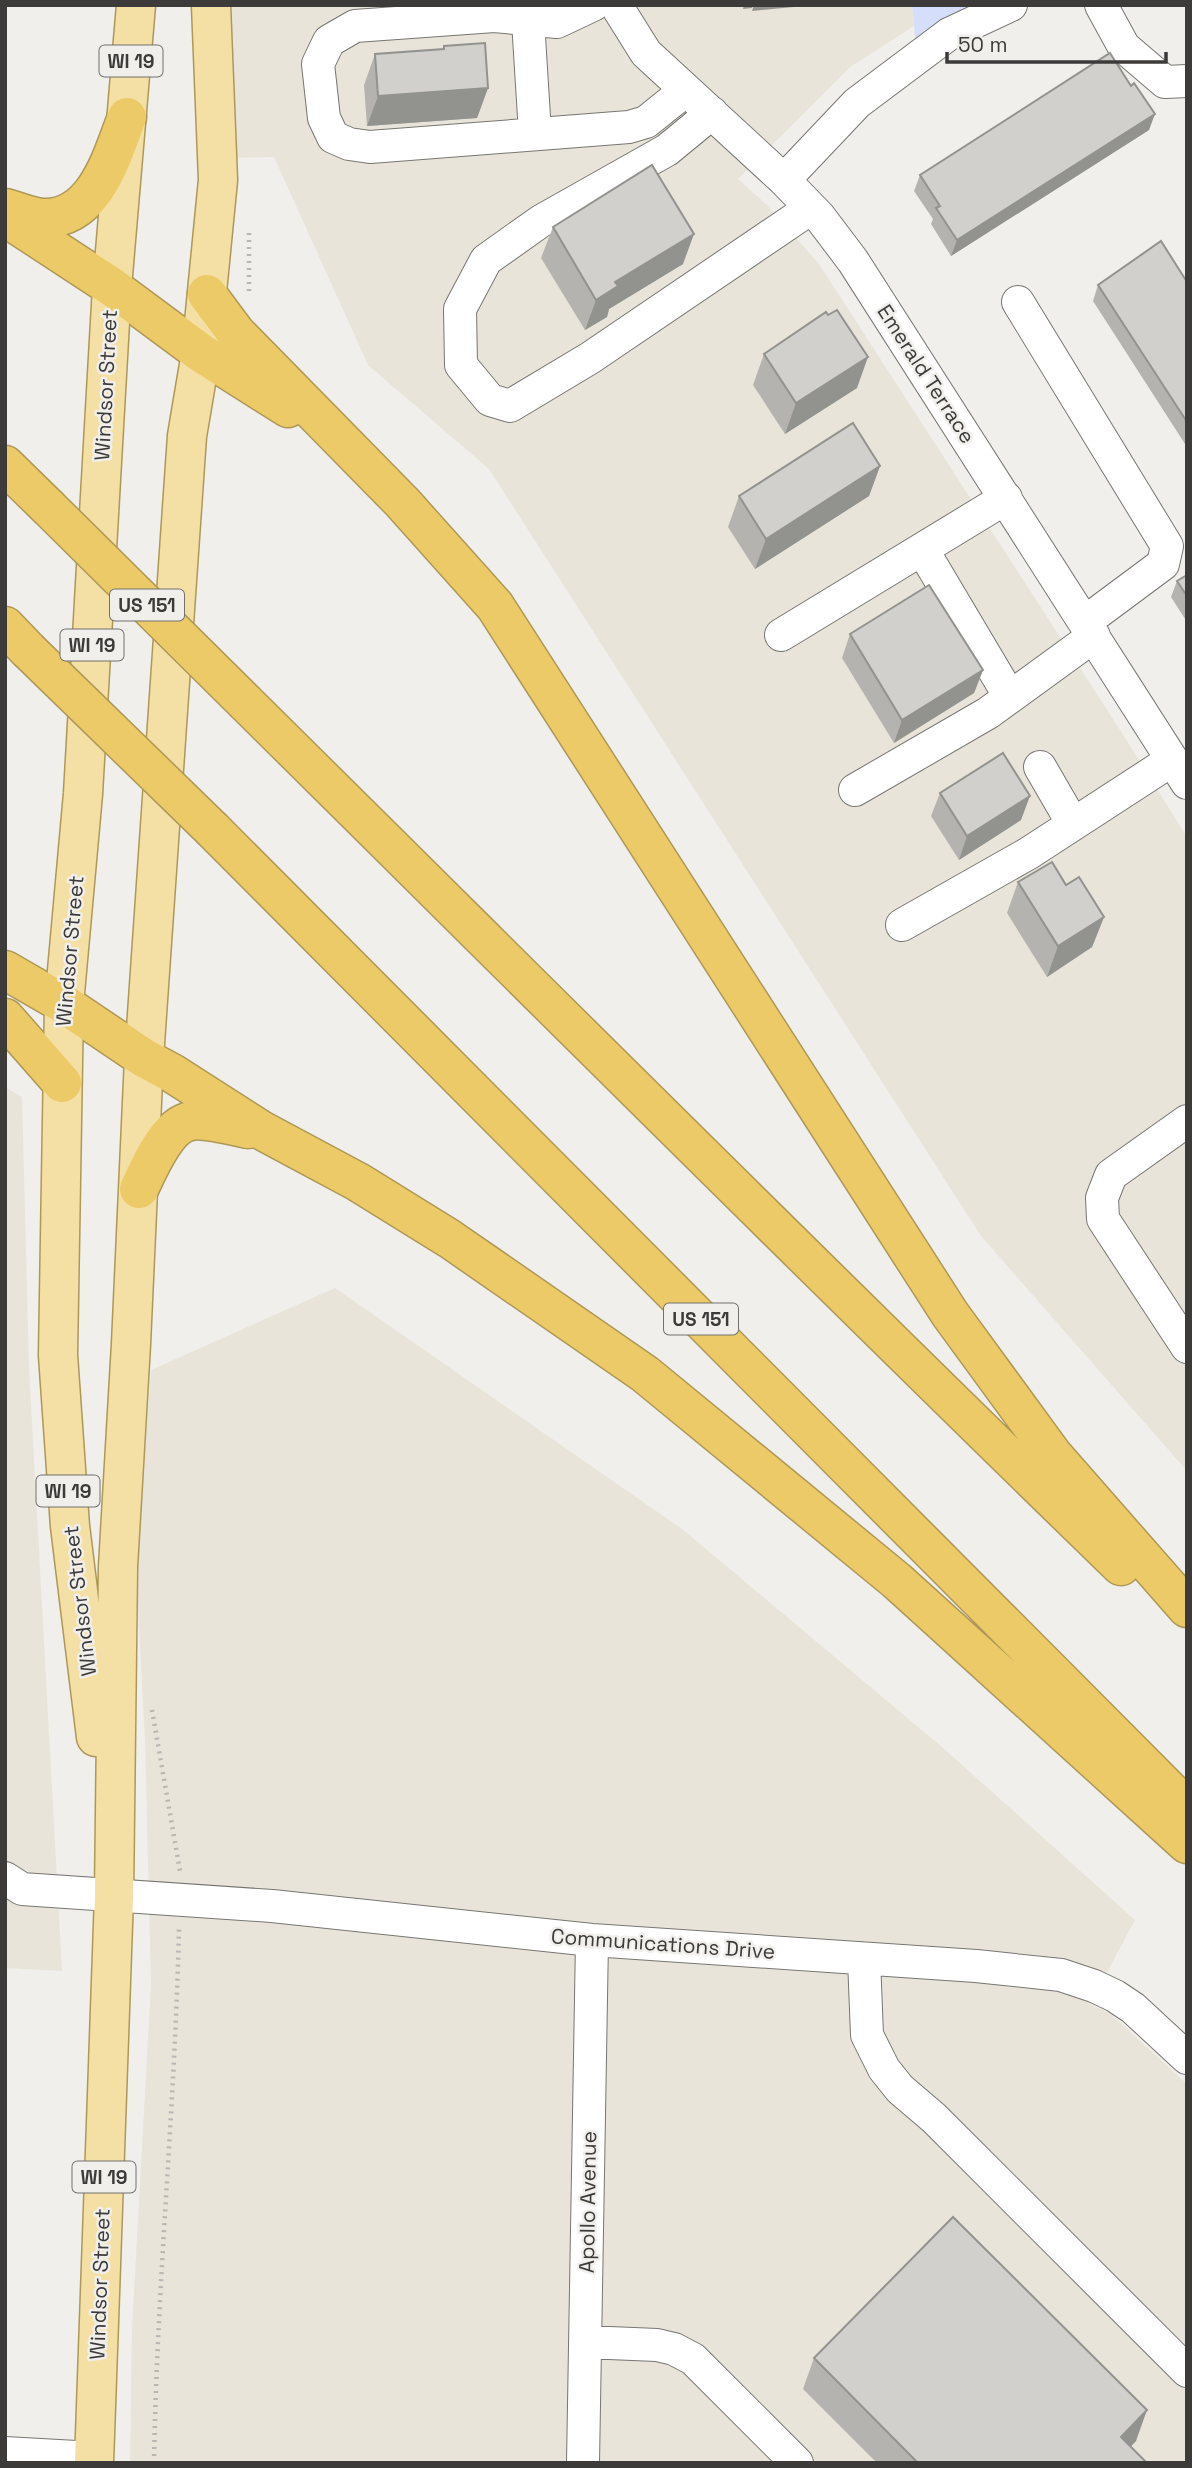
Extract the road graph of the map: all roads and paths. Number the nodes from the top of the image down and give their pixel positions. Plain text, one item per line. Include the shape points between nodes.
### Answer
1 (136, 5) edge
2 (211, 5) edge
3 (593, 5) edge
4 (616, 5) edge
5 (1011, 5) edge
6 (1101, 5) edge
7 (528, 21) junction
8 (1187, 81) edge
9 (686, 90) junction
10 (712, 113) junction
11 (127, 117) junction
12 (535, 133) junction
13 (784, 180) junction
14 (5, 208) edge
15 (811, 208) junction
16 (5, 217) edge
17 (249, 232) dead end
18 (112, 287) junction
19 (207, 294) junction
20 (1018, 302) dead end
21 (236, 333) junction
22 (201, 353) junction
23 (350, 447) junction
24 (5, 465) edge
25 (1006, 498) junction
26 (922, 549) junction
27 (1089, 629) junction
28 (781, 635) dead end
29 (17, 638) edge
30 (1010, 697) junction
31 (1040, 767) dead end
32 (1179, 771) edge
33 (855, 790) dead end
34 (1073, 824) junction
35 (902, 926) dead end
36 (5, 970) edge
37 (64, 1004) junction
38 (5, 1018) edge
39 (144, 1058) junction
40 (62, 1083) junction
41 (1187, 1121) edge
42 (261, 1130) junction
43 (139, 1189) junction
44 (1187, 1347) edge
45 (1187, 1608) edge
46 (1187, 1632) edge
47 (151, 1705) dead end
48 (1187, 1808) edge
49 (1187, 1844) edge
50 (5, 1878) edge
51 (114, 1896) junction
52 (180, 1900) junction
53 (592, 1940) junction
54 (864, 1959) junction
55 (1187, 2058) edge
56 (585, 2342) junction
57 (1187, 2371) edge
58 (5, 2453) edge
59 (94, 2461) edge
60 (154, 2463) edge
61 (583, 2463) edge
62 (797, 2463) edge

1 - 11 main road, Windsor Street / WI 19
2 - 19 main road, Windsor Street / WI 19 via 218,180
3 - 7 street via 557,22
4 - 9 street, Emerald Terrace via 646,53
5 - 13 street via 949,34 857,103
6 - 8 street via 1124,47 1165,82
7 - 12 street
7 - 12 street via 494,16 355,26 329,41 318,64 324,118 333,137 349,144 370,147
9 - 10 street, Emerald Terrace
9 - 12 street via 646,122 629,127
10 - 13 street, Emerald Terrace
10 - 15 street via 667,150 541,221 486,260 460,309 461,365 490,400 510,406 521,400
11 - 14 highway via 103,177 72,212 41,218
11 - 18 main road, Windsor Street / WI 19
13 - 15 street, Emerald Terrace
15 - 25 street, Emerald Terrace via 853,261
16 - 18 highway
17 - 21 path via 249,298
18 - 22 highway
18 - 37 main road, Windsor Street / WI 19 via 83,794
19 - 21 highway
19 - 22 main road, Windsor Street / WI 19
20 - 27 street via 1167,545 1163,564
21 - 23 highway
22 - 23 highway
22 - 39 main road, Windsor Street / WI 19 via 187,436
23 - 45 highway via 495,606 950,1314 1052,1455
24 - 46 highway, US 151, bridge
25 - 26 street
25 - 27 street, Emerald Terrace
26 - 28 street
26 - 30 street
27 - 30 street
27 - 32 street, Emerald Terrace
29 - 48 highway, US 151, bridge
30 - 33 street
31 - 34 street
32 - 34 street
34 - 35 street
36 - 37 highway
37 - 39 highway
37 - 40 main road, Windsor Street / WI 19
38 - 40 highway
39 - 42 highway
39 - 43 main road, Windsor Street / WI 19
40 - 51 main road, Windsor Street / WI 19 via 58,1355 71,1526
41 - 44 street via 1111,1175 1102,1198 1103,1219
42 - 43 highway via 186,1122 172,1131
42 - 49 highway via 450,1239 645,1374 897,1581
43 - 51 main road, Windsor Street / WI 19 via 118,1567
47 - 52 path via 181,1876
50 - 51 street, Communications Drive via 22,1889
51 - 52 street, Communications Drive
51 - 59 main road, Windsor Street / WI 19
52 - 53 street, Communications Drive
52 - 60 path
53 - 54 street, Communications Drive
53 - 56 street, Apollo Avenue
54 - 55 street, Communications Drive via 1061,1975 1115,1996
54 - 57 street via 867,2035 884,2069
56 - 61 street, Apollo Avenue
56 - 62 street via 657,2345 693,2359
58 - 59 street

